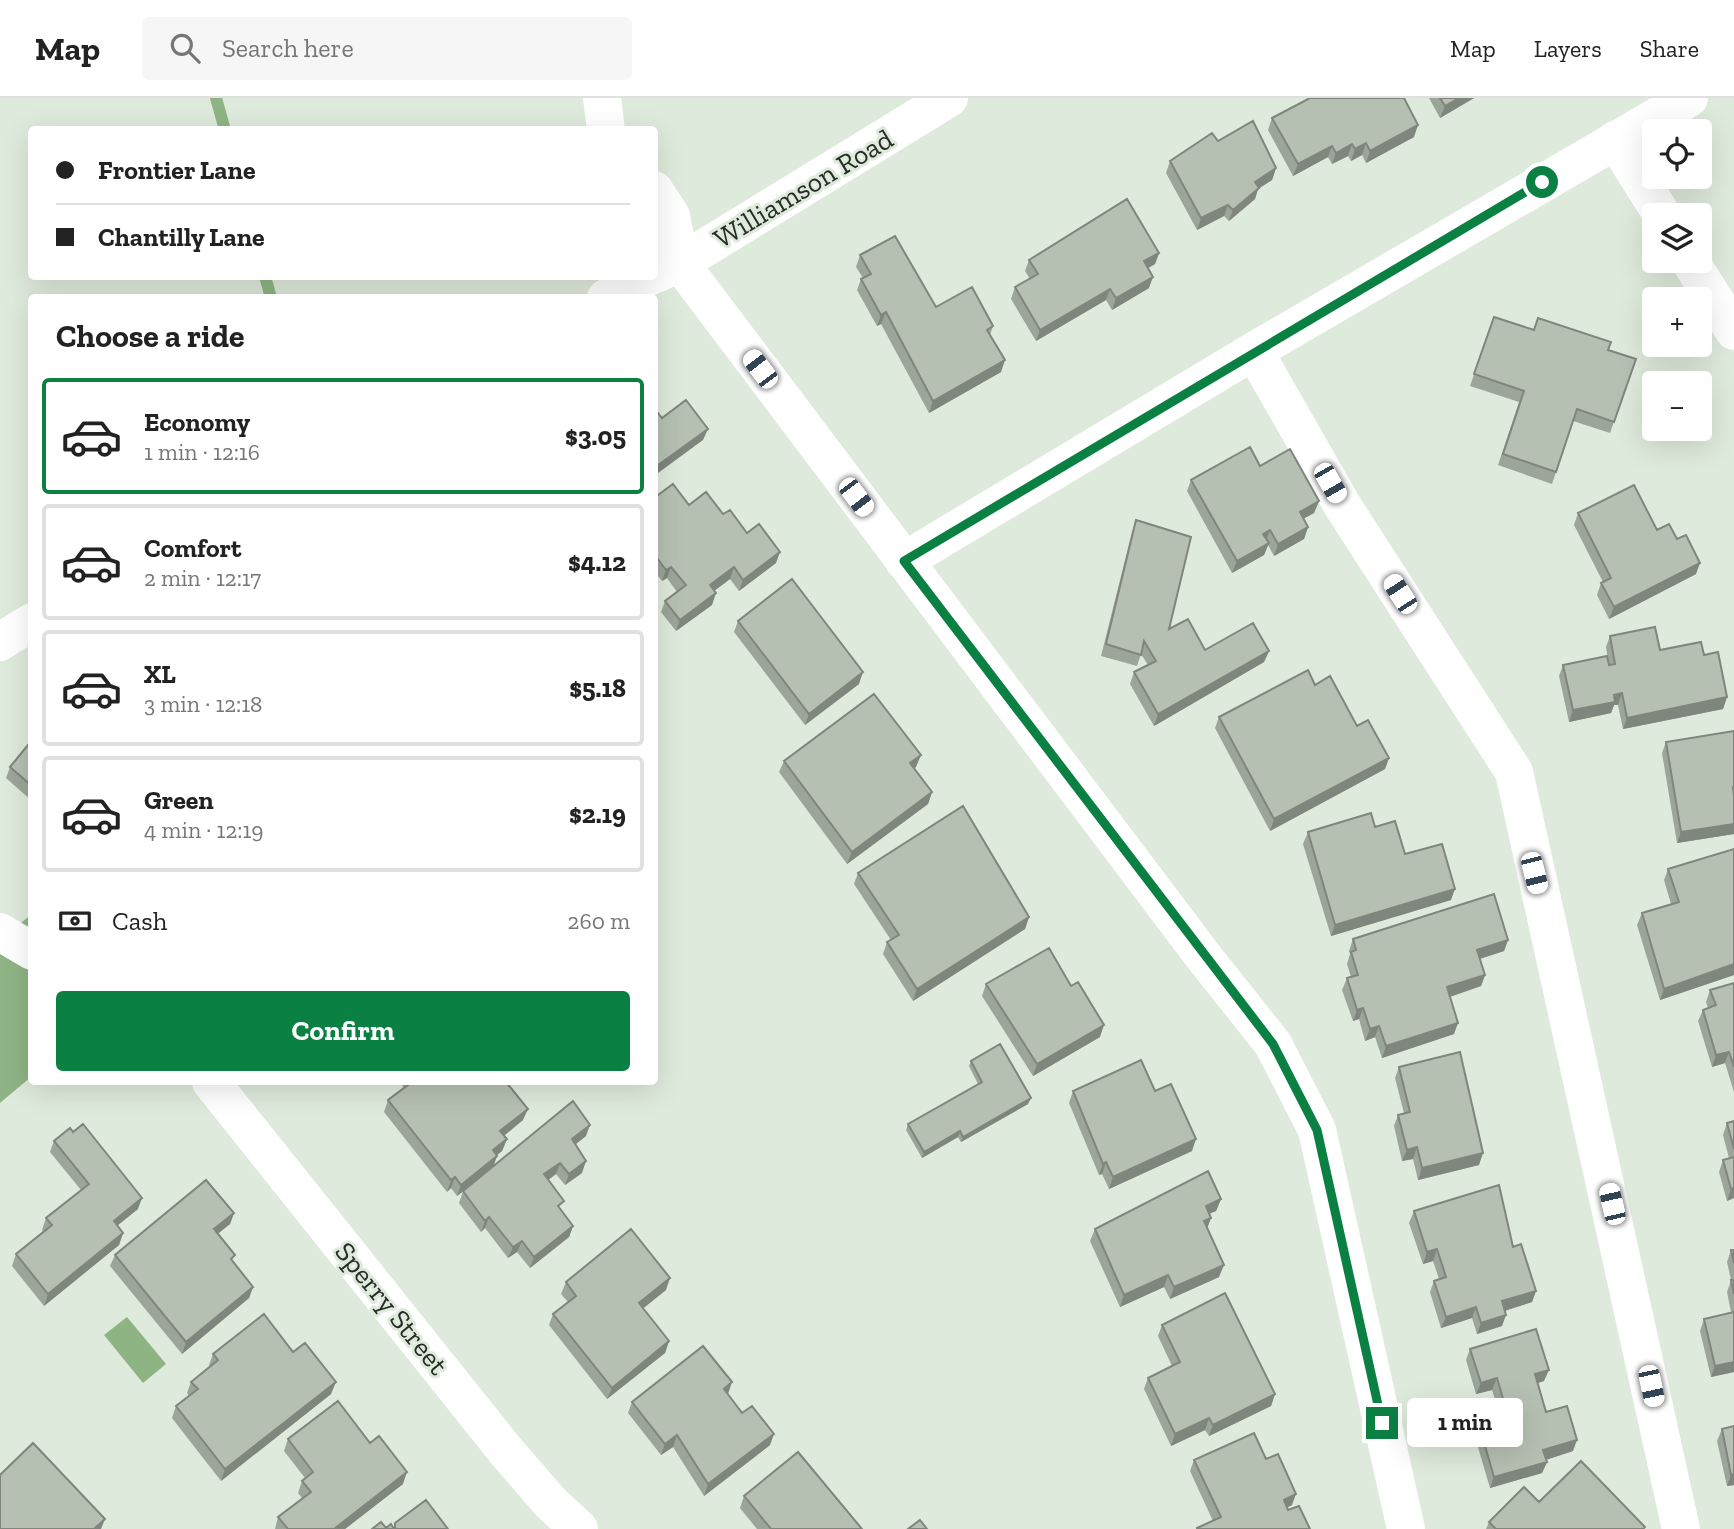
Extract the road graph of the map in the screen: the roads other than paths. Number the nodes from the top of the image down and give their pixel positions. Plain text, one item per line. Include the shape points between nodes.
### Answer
1 (602, 98) edge
2 (949, 98) edge
3 (1689, 98) edge
4 (606, 126) edge
5 (1615, 140) junction
6 (658, 196) edge
7 (1654, 203) edge
8 (660, 264) edge
9 (1698, 273) edge
10 (635, 280) edge
11 (612, 294) edge
12 (1734, 331) edge
13 (1254, 351) junction
14 (904, 561) junction
15 (28, 624) edge
16 (0, 642) edge
17 (0, 932) edge
18 (28, 949) edge
19 (213, 1085) edge
20 (579, 1529) edge
21 (1406, 1529) edge
22 (1681, 1529) edge

1 - 4 street
2 - 8 street, Williamson Road
3 - 5 street
5 - 7 street
5 - 13 street
6 - 8 street via 671,216
8 - 14 street
9 - 12 street
10 - 11 street, Williamson Road
13 - 14 street
13 - 22 street via 1342,505 1514,772
14 - 21 street via 1273,1044 1317,1130
15 - 16 street
17 - 18 street
19 - 20 street, Sperry Street via 505,1450

